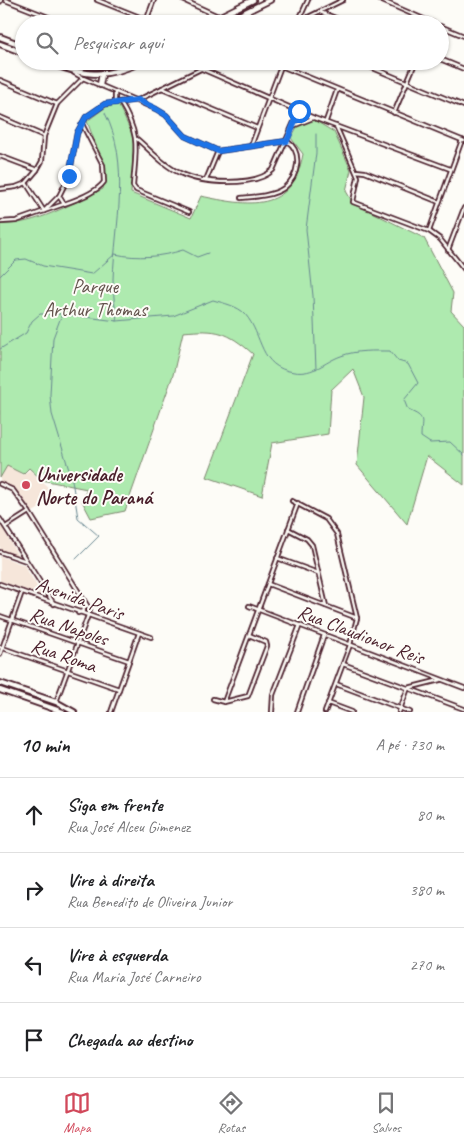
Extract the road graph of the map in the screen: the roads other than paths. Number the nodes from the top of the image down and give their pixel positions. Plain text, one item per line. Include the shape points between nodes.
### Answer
1 (97, 0) edge
2 (154, 0) edge
3 (183, 0) edge
4 (254, 0) edge
5 (270, 0) edge
6 (308, 0) edge
7 (343, 0) edge
8 (380, 0) edge
9 (2, 1) edge
10 (320, 12) junction
11 (41, 15) edge
12 (136, 15) edge
13 (148, 15) edge
14 (216, 15) edge
15 (224, 15) edge
16 (239, 15) edge
17 (301, 15) edge
18 (314, 15) edge
19 (328, 15) edge
20 (414, 15) edge
21 (449, 30) edge
22 (464, 36) edge
23 (0, 37) edge
24 (15, 43) edge
25 (0, 44) edge
26 (15, 50) edge
27 (449, 63) edge
28 (464, 69) edge
29 (67, 70) edge
30 (121, 70) edge
31 (200, 70) edge
32 (204, 70) edge
33 (280, 70) edge
34 (290, 70) edge
35 (378, 70) edge
36 (412, 70) edge
37 (74, 73) junction
38 (102, 74) junction
39 (83, 78) junction
40 (0, 80) edge
41 (407, 82) junction
42 (100, 85) junction
43 (162, 88) junction
44 (337, 90) junction
45 (115, 92) junction
46 (269, 98) junction
47 (138, 100) junction
48 (120, 102) junction
49 (115, 103) junction
50 (57, 104) junction
51 (464, 106) edge
52 (299, 111) junction
53 (394, 113) junction
54 (0, 117) edge
55 (314, 118) junction
56 (325, 122) junction
57 (82, 124) junction
58 (335, 125) junction
59 (292, 127) junction
60 (257, 128) junction
61 (44, 136) junction
62 (137, 140) junction
63 (463, 140) edge
64 (287, 141) junction
65 (251, 146) junction
66 (218, 151) junction
67 (0, 156) edge
68 (37, 170) junction
69 (450, 170) junction
70 (356, 171) junction
71 (206, 180) junction
72 (26, 183) junction
73 (0, 189) edge
74 (59, 196) junction
75 (241, 198) dead end
76 (439, 202) junction
77 (64, 204) junction
78 (464, 208) edge
79 (44, 211) junction
80 (189, 212) dead end
81 (0, 222) edge
82 (429, 231) junction
83 (448, 250) junction
84 (464, 270) edge
85 (0, 484) edge
86 (292, 501) dead end
87 (298, 503) junction
88 (29, 512) junction
89 (0, 519) edge
90 (6, 526) junction
91 (288, 529) junction
92 (0, 552) edge
93 (277, 558) junction
94 (27, 561) junction
95 (319, 574) junction
96 (0, 584) edge
97 (268, 584) junction
98 (22, 592) junction
99 (54, 604) junction
100 (86, 604) junction
101 (249, 606) dead end
102 (326, 606) junction
103 (259, 610) junction
104 (77, 613) junction
105 (0, 616) edge
106 (88, 617) junction
107 (357, 618) junction
108 (12, 620) junction
109 (300, 625) junction
110 (139, 634) junction
111 (324, 634) junction
112 (250, 635) junction
113 (151, 637) dead end
114 (76, 643) junction
115 (350, 644) junction
116 (1, 648) edge
117 (0, 654) edge
118 (129, 661) junction
119 (343, 664) junction
120 (67, 671) junction
121 (442, 679) junction
122 (0, 683) edge
123 (336, 684) junction
124 (408, 688) junction
125 (464, 688) edge
126 (119, 689) junction
127 (0, 690) edge
128 (213, 699) dead end
129 (56, 702) junction
130 (224, 702) junction
131 (328, 703) junction
132 (52, 706) junction
133 (464, 709) edge
134 (399, 710) edge
135 (50, 712) edge
136 (63, 712) edge
137 (74, 712) edge
138 (111, 712) edge
139 (272, 712) edge
140 (297, 712) edge
141 (325, 712) edge
142 (352, 712) edge
143 (410, 712) edge

1 - 12 street
2 - 13 street
3 - 14 street
4 - 15 main road
5 - 16 main road
6 - 17 street
7 - 10 street
8 - 20 street
9 - 11 street
10 - 18 street
10 - 19 street
21 - 22 street
23 - 24 main road
25 - 26 main road
27 - 28 street
29 - 37 main road
30 - 38 main road
31 - 43 street
32 - 46 street
33 - 46 street
34 - 44 street
35 - 41 street
36 - 41 street
37 - 38 main road
37 - 39 street
38 - 42 main road
39 - 42 street
39 - 50 street
40 - 50 street
41 - 51 street
41 - 53 street
42 - 45 street
43 - 47 street
43 - 60 street
44 - 53 street
44 - 56 street
45 - 47 street
45 - 49 street
46 - 52 street
46 - 60 street
47 - 48 street
47 - 66 street via 166,115 185,136
48 - 49 street
48 - 62 street
49 - 57 street via 98,109
50 - 61 street
52 - 55 street
52 - 59 street
53 - 63 street
54 - 61 street
55 - 56 street
55 - 59 street
56 - 58 street
57 - 74 street via 77,133 69,176
57 - 77 street via 102,165 104,182
58 - 69 street
58 - 70 street
59 - 64 street
60 - 65 street
61 - 68 street via 42,161
62 - 71 street via 180,174
62 - 80 street via 133,186
63 - 69 street
64 - 65 street
64 - 71 street via 273,170 267,175 232,182
64 - 75 street via 299,155 295,173 284,188
65 - 66 street
66 - 71 street
67 - 68 street
68 - 72 street
69 - 76 street
70 - 76 street
70 - 82 street via 358,178 353,202
72 - 73 street
72 - 79 street
74 - 77 street
74 - 79 street
76 - 82 street
77 - 79 street
78 - 83 street
79 - 81 street via 16,221
82 - 83 street
83 - 84 street
85 - 88 street via 13,490
86 - 87 street
87 - 91 street
87 - 107 street via 326,519 337,534
88 - 90 street
88 - 100 street
89 - 90 street
90 - 94 street
91 - 93 street
91 - 95 street via 307,538 312,545
92 - 94 street
93 - 95 street
93 - 97 street
94 - 99 street
95 - 102 street
96 - 98 street, Avenida Paris
97 - 102 street
97 - 103 street
98 - 99 street, Avenida Paris
98 - 108 street
99 - 104 street, Avenida Paris
100 - 104 street via 83,611
100 - 106 street via 90,612
101 - 103 street, Rua Claudionor Reis
102 - 107 street
103 - 109 street, Rua Claudionor Reis
103 - 112 street
104 - 106 street, Avenida Paris
105 - 108 street, Rua Napoles
106 - 110 street, Avenida Paris
106 - 114 street
107 - 115 street
108 - 114 street, Rua Napoles
108 - 116 street
109 - 111 street, Rua Claudionor Reis
109 - 139 street via 273,695
110 - 113 street, Avenida Paris
110 - 118 street
111 - 115 street, Rua Claudionor Reis
111 - 140 street
112 - 130 street
112 - 130 street via 267,644 261,663 248,696
114 - 118 street, Rua Napoles
114 - 120 street
115 - 119 street
115 - 121 street, Rua Claudionor Reis
116 - 117 street
116 - 120 street, Rua Roma
118 - 126 street
119 - 123 street
119 - 124 street
120 - 126 street, Rua Roma
120 - 129 street
121 - 124 street
121 - 125 street, Rua Claudionor Reis
122 - 129 main road
123 - 131 street
123 - 134 street
124 - 133 street
124 - 134 street
126 - 138 street
127 - 132 main road
128 - 130 street
129 - 137 main road
131 - 141 street
131 - 142 street
132 - 135 street
132 - 136 main road
134 - 143 street

